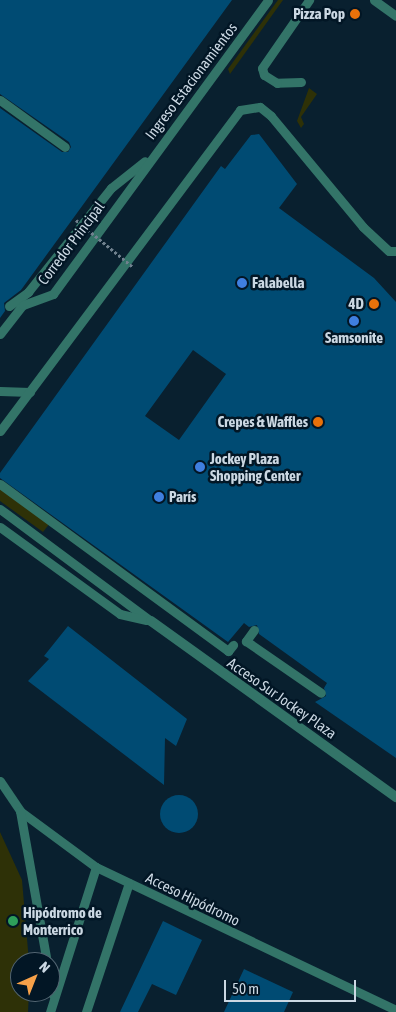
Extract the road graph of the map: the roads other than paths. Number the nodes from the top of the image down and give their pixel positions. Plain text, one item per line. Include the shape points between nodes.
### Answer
1 (268, 0) edge
2 (309, 0) edge
3 (374, 0) edge
4 (396, 16) edge
5 (301, 82) dead end
6 (0, 100) edge
7 (65, 147) dead end
8 (153, 155) junction
9 (396, 251) edge
10 (9, 306) dead end
11 (0, 334) edge
12 (0, 391) edge
13 (30, 392) junction
14 (0, 431) edge
15 (0, 484) edge
16 (0, 509) edge
17 (0, 527) edge
18 (151, 621) junction
19 (254, 630) dead end
20 (233, 645) dead end
21 (321, 692) dead end
22 (0, 781) edge
23 (396, 797) edge
24 (20, 811) junction
25 (96, 867) junction
26 (129, 883) junction
27 (45, 952) edge
28 (60, 979) edge
29 (396, 1010) edge
30 (86, 1012) edge

1 - 8 lane, Ingreso Estacionamientos
2 - 5 lane via 262,68 264,75 277,83
3 - 4 lane
6 - 7 lane
8 - 10 lane via 111,188 28,292
8 - 11 lane, Corredor Principal via 53,294 23,305
9 - 13 lane via 389,251 363,227 271,116 260,107 240,110
12 - 13 lane
13 - 14 lane
15 - 20 lane via 228,652
16 - 18 lane
17 - 18 lane via 120,614
18 - 23 street, Acceso Sur Jockey Plaza
19 - 21 lane via 246,641
22 - 24 lane, Acceso Hipódromo
24 - 25 lane, Acceso Hipódromo
24 - 27 lane
25 - 26 lane, Acceso Hipódromo
25 - 28 lane
26 - 29 lane, Acceso Hipódromo
26 - 30 lane

